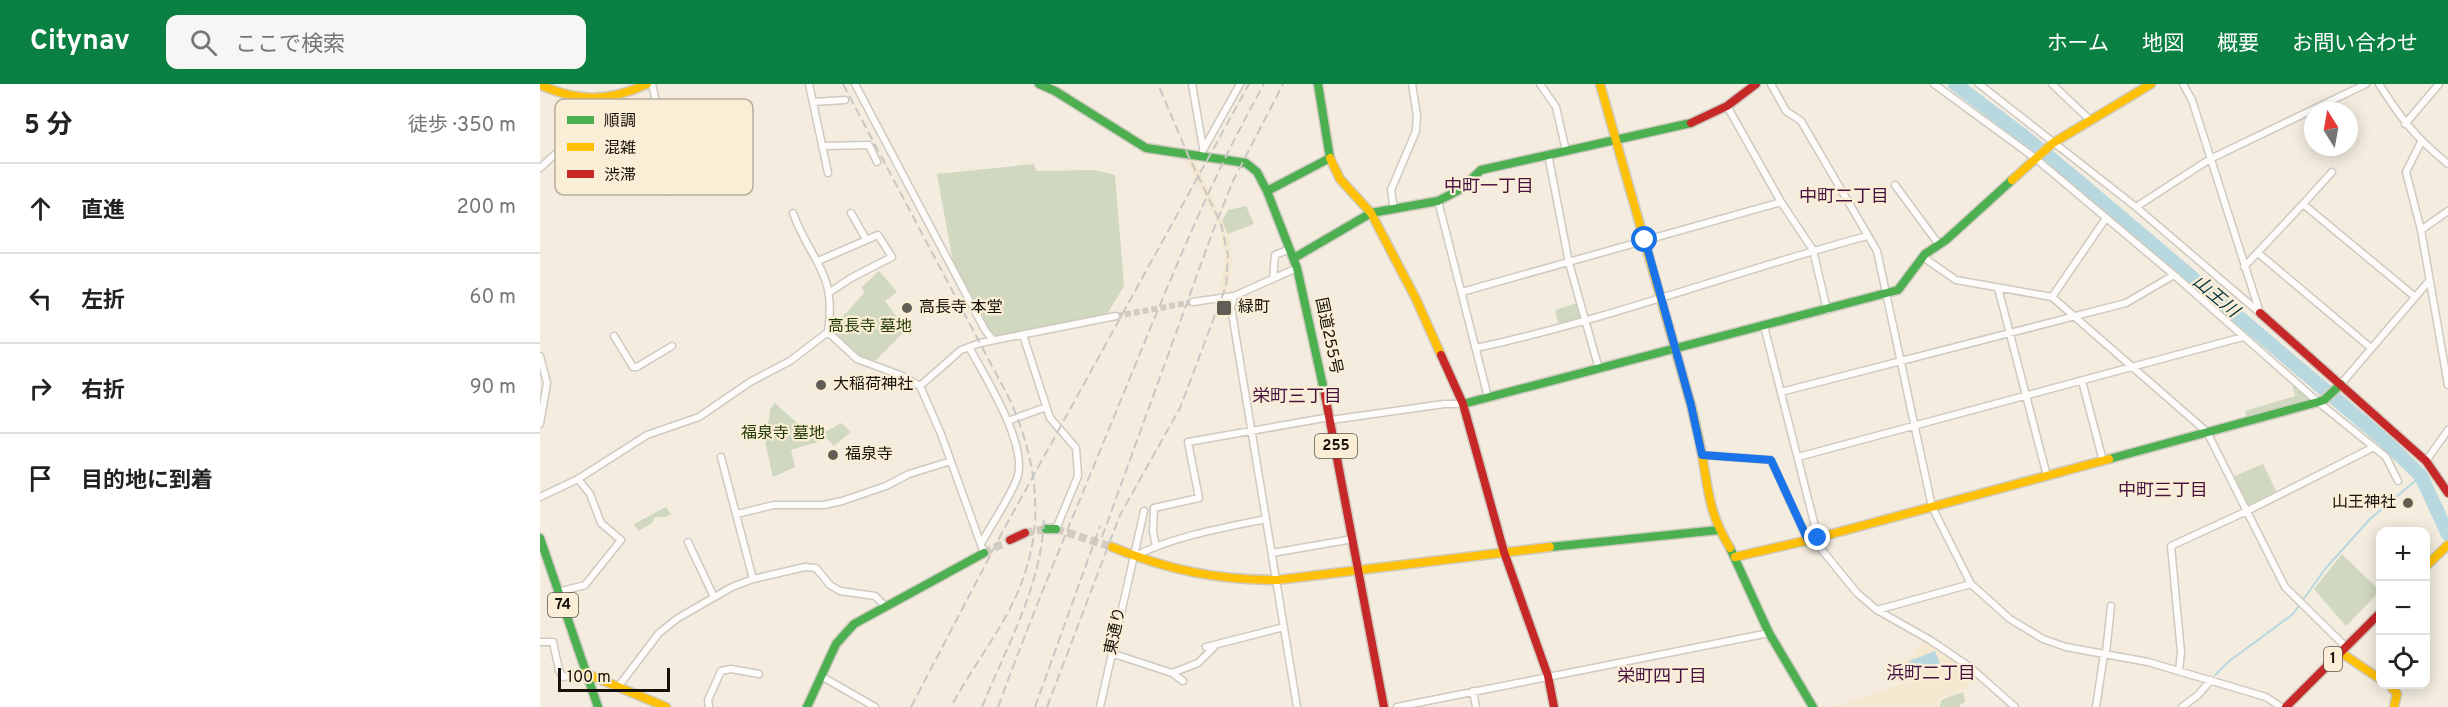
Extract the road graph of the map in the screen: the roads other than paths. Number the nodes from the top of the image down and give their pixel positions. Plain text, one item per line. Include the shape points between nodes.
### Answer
1 (650, 84) edge
2 (809, 84) edge
3 (855, 84) edge
4 (1039, 84) edge
5 (1192, 84) edge
6 (1240, 84) edge
7 (1318, 84) edge
8 (1412, 84) edge
9 (1540, 84) edge
10 (1600, 84) edge
11 (1756, 84) edge
12 (1771, 84) edge
13 (1934, 84) edge
14 (1979, 84) edge
15 (2052, 84) edge
16 (2151, 84) edge
17 (2183, 84) edge
18 (2366, 84) edge
19 (2379, 84) edge
20 (2439, 84) edge
21 (540, 85) edge
22 (1055, 87) edge
23 (586, 99) edge
24 (604, 99) edge
25 (654, 99) edge
26 (845, 100) dead end
27 (813, 102) junction
28 (1727, 106) junction
29 (2091, 121) junction
30 (2404, 124) junction
31 (1616, 140) junction
32 (2421, 142) junction
33 (2052, 143) junction
34 (823, 146) junction
35 (1566, 151) junction
36 (1203, 153) junction
37 (555, 154) edge
38 (1548, 154) junction
39 (2036, 157) junction
40 (1330, 158) junction
41 (2210, 159) junction
42 (877, 162) dead end
43 (2448, 164) edge
44 (540, 168) edge
45 (2332, 172) dead end
46 (828, 173) dead end
47 (1895, 185) dead end
48 (1267, 191) junction
49 (1438, 201) junction
50 (1781, 202) junction
51 (2303, 204) junction
52 (2136, 207) junction
53 (1394, 209) junction
54 (2448, 211) edge
55 (793, 213) dead end
56 (851, 213) dead end
57 (1371, 213) junction
58 (2106, 218) junction
59 (2421, 230) junction
60 (1867, 236) junction
61 (866, 239) junction
62 (1645, 240) junction
63 (1937, 242) junction
64 (1290, 249) junction
65 (1813, 250) junction
66 (2258, 253) junction
67 (1923, 257) junction
68 (1294, 258) junction
69 (818, 261) junction
70 (1569, 263) junction
71 (2244, 267) junction
72 (1297, 268) junction
73 (2174, 275) junction
74 (1273, 279) junction
75 (2429, 281) junction
76 (1998, 288) junction
77 (830, 292) junction
78 (1462, 292) junction
79 (1887, 294) junction
80 (1234, 296) junction
81 (2414, 296) junction
82 (2052, 297) junction
83 (1662, 298) junction
84 (1193, 302) tunnel mouth
85 (1827, 310) junction
86 (2260, 314) junction
87 (1116, 315) tunnel mouth
88 (2073, 316) junction
89 (1585, 320) junction
90 (1764, 326) junction
91 (828, 332) junction
92 (2009, 333) junction
93 (1023, 335) junction
94 (614, 336) dead end
95 (2243, 337) junction
96 (993, 340) junction
97 (672, 346) dead end
98 (969, 347) junction
99 (1476, 348) junction
100 (2371, 348) junction
101 (1675, 349) junction
102 (540, 356) edge
103 (1901, 362) junction
104 (2130, 367) junction
105 (1599, 369) junction
106 (2082, 381) junction
107 (2341, 384) junction
108 (2448, 385) edge
109 (920, 386) junction
110 (1781, 392) junction
111 (2027, 396) junction
112 (1488, 397) junction
113 (2321, 401) junction
114 (1464, 404) junction
115 (1046, 407) junction
116 (1331, 419) junction
117 (1008, 421) junction
118 (540, 424) edge
119 (1915, 425) junction
120 (2448, 429) edge
121 (1251, 430) junction
122 (2207, 432) junction
123 (2374, 447) junction
124 (1702, 455) junction
125 (721, 457) dead end
126 (1798, 457) junction
127 (951, 461) junction
128 (2103, 461) junction
129 (2426, 461) junction
130 (2047, 476) junction
131 (578, 479) junction
132 (2398, 481) dead end
133 (2448, 493) edge
134 (540, 497) edge
135 (1932, 507) junction
136 (2247, 511) junction
137 (1144, 512) dead end
138 (737, 514) junction
139 (1266, 519) junction
140 (1046, 529) tunnel mouth
141 (1056, 529) joint
142 (1719, 530) junction
143 (1025, 533) tunnel mouth
144 (540, 538) edge
145 (1353, 539) junction
146 (1813, 539) junction
147 (1010, 540) tunnel mouth
148 (688, 542) dead end
149 (981, 544) junction
150 (2448, 545) edge
151 (1112, 547) tunnel mouth
152 (1156, 547) junction
153 (1504, 552) junction
154 (1272, 553) junction
155 (984, 554) joint
156 (1135, 556) junction
157 (1735, 557) junction
158 (2430, 562) edge
159 (1359, 571) junction
160 (753, 579) junction
161 (1277, 580) junction
162 (1971, 584) junction
163 (558, 592) junction
164 (714, 597) junction
165 (885, 606) junction
166 (2111, 606) dead end
167 (1877, 610) junction
168 (2376, 617) edge
169 (1284, 627) junction
170 (1769, 633) junction
171 (540, 642) edge
172 (1217, 645) junction
173 (1206, 647) dead end
174 (2343, 650) junction
175 (1111, 652) junction
176 (2105, 654) junction
177 (2179, 671) junction
178 (585, 673) junction
179 (1172, 673) junction
180 (759, 674) dead end
181 (821, 676) junction
182 (1548, 676) junction
183 (2376, 676) edge
184 (2211, 680) junction
185 (1183, 681) dead end
186 (618, 687) junction
187 (2393, 689) edge
188 (1473, 691) junction
189 (598, 707) edge
190 (666, 707) edge
191 (709, 707) edge
192 (807, 707) edge
193 (875, 707) edge
194 (1100, 707) edge
195 (1297, 707) edge
196 (1384, 707) edge
197 (1397, 707) edge
198 (1476, 707) edge
199 (1554, 707) edge
200 (1813, 707) edge
201 (2015, 707) edge
202 (2096, 707) edge
203 (2182, 707) edge
204 (2281, 707) edge
205 (2286, 707) edge
206 (2394, 707) edge

1 - 24 main road
1 - 25 street
2 - 27 street
3 - 96 street
4 - 22 main road, 国道255号
5 - 36 street
6 - 36 street
7 - 40 main road
8 - 53 street via 1416,131 1390,190
9 - 35 street via 1556,107
10 - 31 main road
11 - 28 main road
12 - 60 street via 1786,111 1801,122
13 - 39 street
14 - 33 street
15 - 29 street
16 - 29 main road
17 - 41 street via 2193,100
18 - 41 street
19 - 30 street
20 - 30 street
21 - 23 main road
22 - 36 main road, 国道255号 via 1146,148 1179,155
26 - 27 street
27 - 34 street
28 - 31 main road via 1697,122
28 - 50 street
29 - 33 main road
30 - 32 street
31 - 35 main road
31 - 62 main road
32 - 43 street
32 - 59 street via 2406,172
33 - 39 main road
33 - 52 street
34 - 42 street via 869,145
34 - 46 street
35 - 38 main road
36 - 48 main road, 国道255号 via 1246,163 1257,172
37 - 44 street
38 - 49 main road via 1481,170 1461,189
38 - 70 street
39 - 58 street
39 - 63 main road via 1946,240
40 - 48 main road
40 - 57 main road via 1340,179
41 - 52 street
41 - 71 street
45 - 51 street
47 - 63 street
48 - 64 main road, 国道255号 / 255
49 - 53 main road
49 - 78 street
50 - 62 street
50 - 65 street
51 - 66 street
51 - 81 street
52 - 86 street
53 - 57 main road
54 - 59 street
55 - 69 street
56 - 61 street
57 - 68 main road
57 - 114 main road
58 - 73 street
58 - 82 street
59 - 75 street
60 - 65 street
60 - 79 street via 1877,251
61 - 69 street
61 - 77 street via 878,235 892,257
62 - 70 street
62 - 83 main road
63 - 67 main road
64 - 68 main road, 国道255号 / 255
64 - 74 street via 1275,255
65 - 83 street
65 - 85 street
66 - 71 street
66 - 100 street
67 - 76 street via 1956,280
67 - 79 main road via 1898,290
68 - 72 main road, 国道255号 / 255
69 - 77 street
70 - 78 street
70 - 89 street
71 - 86 street
72 - 74 street
72 - 116 main road, 国道255号 / 255
73 - 88 street via 2126,303
73 - 95 street
74 - 80 street
75 - 81 street
75 - 108 street
76 - 82 street
76 - 92 street
77 - 91 street
78 - 99 street
79 - 85 main road
79 - 103 street
80 - 84 street
80 - 121 street via 1231,307
81 - 100 street
82 - 88 street
83 - 89 street
83 - 101 main road
85 - 90 main road
86 - 107 main road
87 - 93 street
88 - 92 street
88 - 104 street
89 - 99 street
89 - 105 street
90 - 101 main road
90 - 110 street
91 - 109 street via 857,359
91 - 131 street via 790,361 750,382 699,417 647,435
92 - 103 street
92 - 111 street
93 - 96 street
93 - 115 street
94 - 97 street via 637,368
95 - 104 street
95 - 113 street
96 - 98 street
98 - 109 street
98 - 117 street
99 - 112 street
100 - 107 street
101 - 105 main road
101 - 124 main road
102 - 118 street via 547,384
103 - 110 street
103 - 119 street
104 - 106 street
104 - 122 street
105 - 112 main road
106 - 111 street
106 - 128 street
107 - 113 main road
107 - 129 main road
109 - 127 street
110 - 126 street
111 - 119 street
111 - 130 street
112 - 114 main road
113 - 122 main road
113 - 123 street
114 - 116 street
114 - 153 main road
115 - 117 street
115 - 141 street via 1050,418 1076,448 1078,476
116 - 121 street
116 - 145 main road, 国道255号 / 255
117 - 149 street via 1020,459 1018,476
119 - 126 street
119 - 135 street
120 - 129 street
121 - 139 street
121 - 152 street via 1188,442 1199,498 1154,508
122 - 128 main road
122 - 136 street
123 - 132 street via 2386,458
123 - 136 street
124 - 142 main road via 1708,504
124 - 146 street via 1771,460
125 - 138 street
126 - 146 street
127 - 138 street via 842,501 774,505
127 - 149 street
128 - 130 main road
129 - 133 main road
130 - 135 main road
131 - 134 street
131 - 163 street via 590,494 601,523 621,540 585,585
135 - 146 main road
135 - 162 street
136 - 174 street via 2285,587
136 - 177 street via 2171,546 2181,652
137 - 156 street, 東通り
138 - 160 street
139 - 152 street
139 - 154 street
140 - 141 main road
142 - 153 main road
142 - 157 main road
143 - 147 main road
144 - 163 main road, 74
145 - 154 street
145 - 159 main road, 国道255号 / 255
146 - 157 main road
146 - 167 street via 1857,593
148 - 164 street
149 - 155 street
150 - 158 main road
151 - 156 main road
152 - 156 street
153 - 159 main road
153 - 182 main road
154 - 161 street
155 - 165 main road
156 - 161 main road via 1207,576
156 - 175 street, 東通り
157 - 170 main road
159 - 161 main road
159 - 196 main road, 国道255号 / 255
160 - 164 street
160 - 165 street via 816,568 840,591 874,596
161 - 169 street
162 - 167 street
162 - 176 street via 2010,619 2043,639
163 - 178 main road, 74
164 - 186 street via 659,633
165 - 181 main road via 845,633
166 - 176 street
167 - 201 street via 1970,667
168 - 174 main road, 1
169 - 172 street
169 - 195 street
170 - 182 street
170 - 200 main road
171 - 178 street via 553,642 563,677
172 - 173 street
172 - 179 street via 1198,663
174 - 183 main road
174 - 205 main road, 1
175 - 179 street
175 - 194 street, 東通り
176 - 177 street
176 - 202 street
177 - 184 street
178 - 186 main road
178 - 189 main road, 74
179 - 185 street
180 - 191 street via 721,670 708,700
181 - 192 main road
181 - 193 street
182 - 188 street
182 - 199 main road
184 - 203 street
184 - 204 street via 2266,697
186 - 190 main road
187 - 206 main road via 2397,694
188 - 197 street
188 - 198 street

